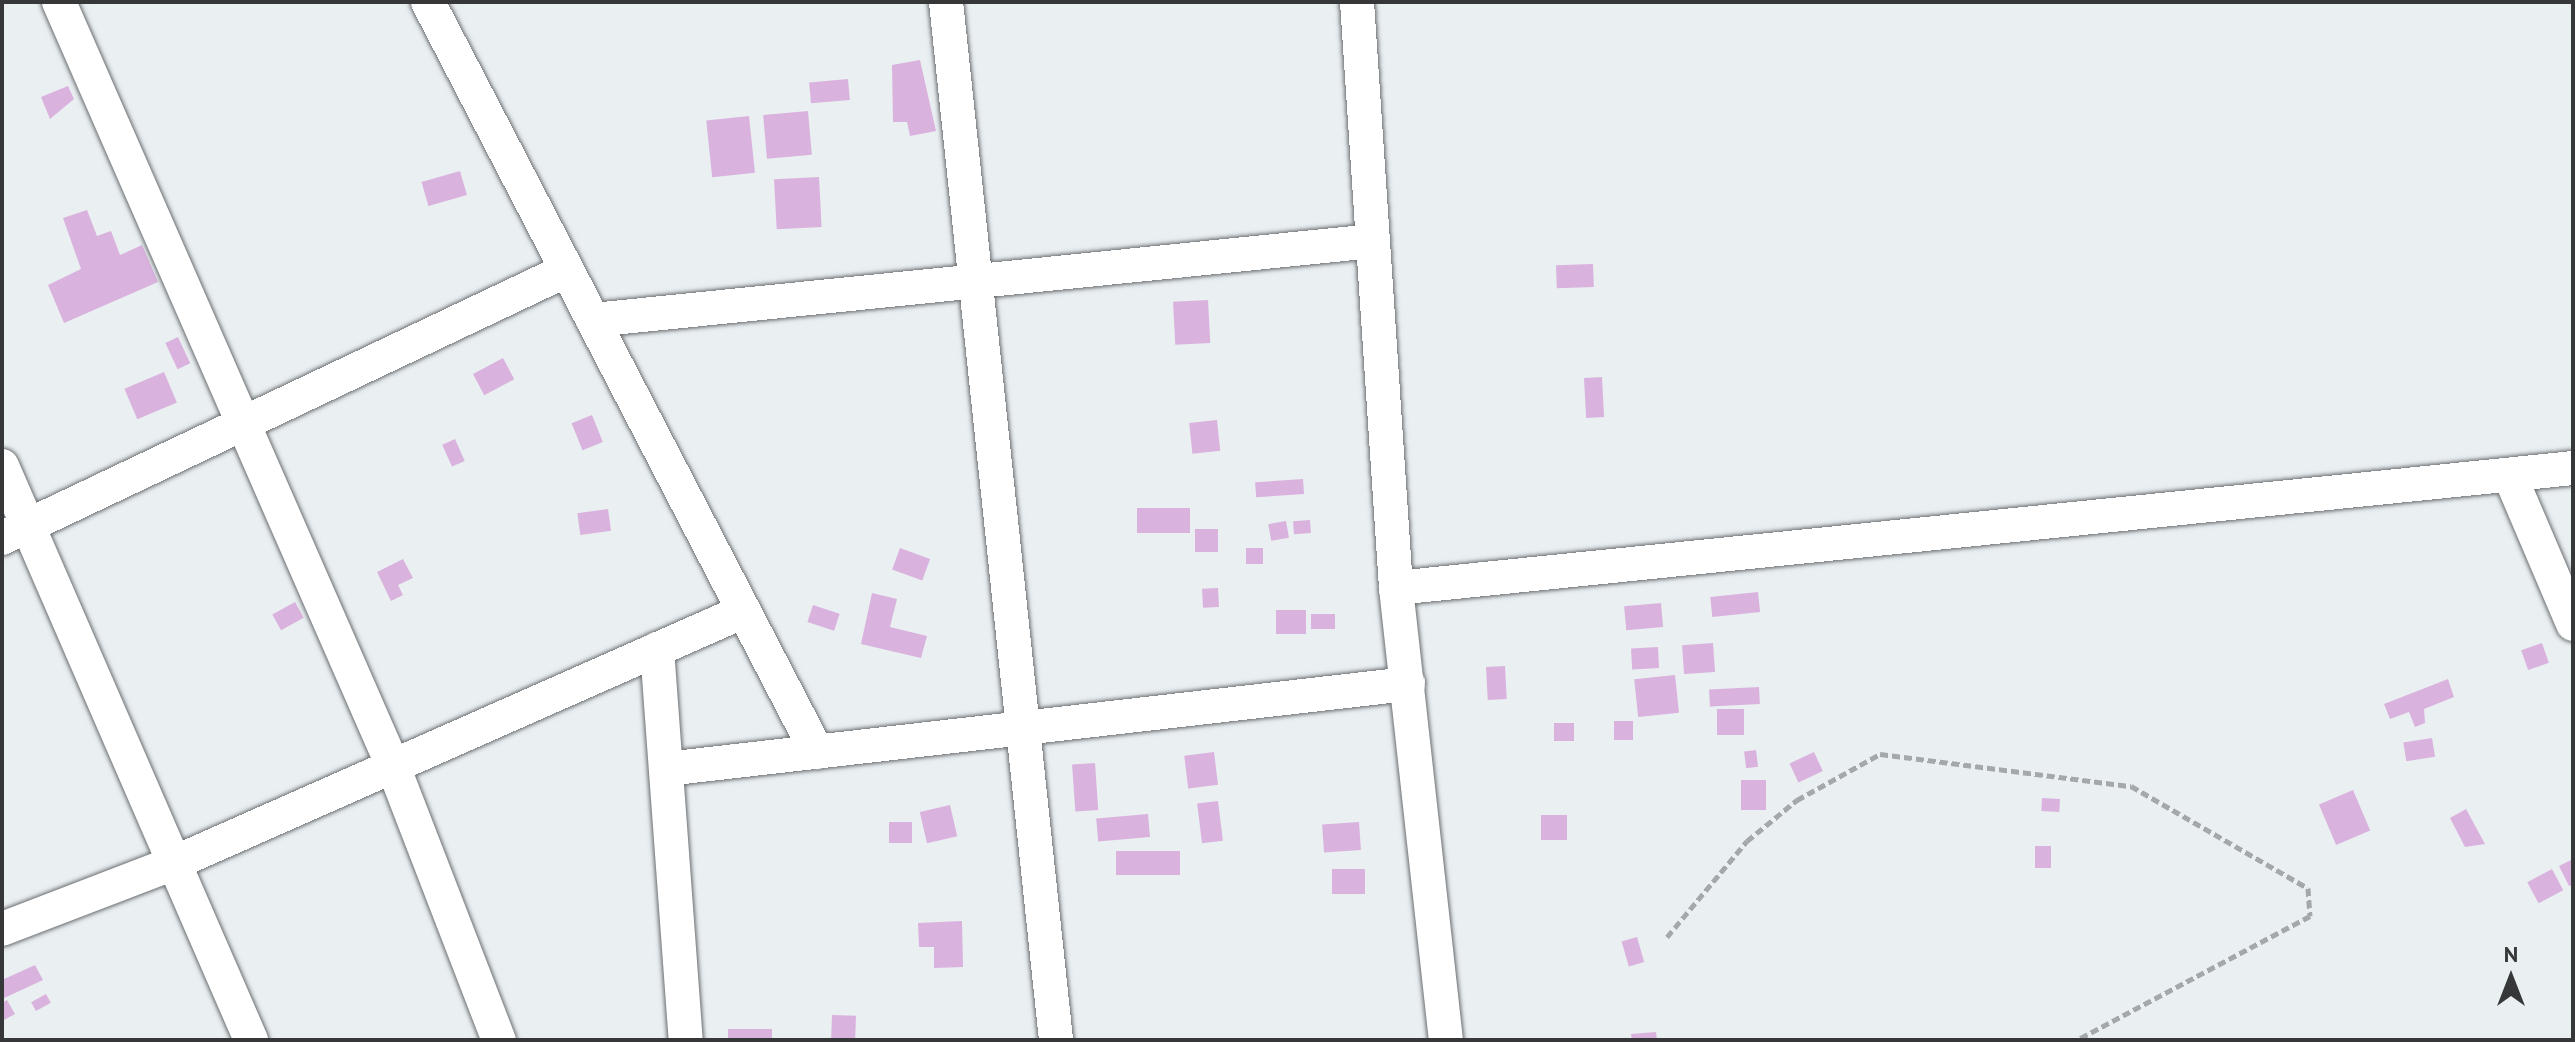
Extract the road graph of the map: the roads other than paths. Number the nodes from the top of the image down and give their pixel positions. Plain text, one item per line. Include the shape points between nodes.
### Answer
1 (59, 2) edge
2 (428, 2) edge
3 (946, 2) edge
4 (1357, 2) edge
5 (1373, 241) junction
6 (567, 270) junction
7 (976, 282) junction
8 (593, 320) junction
9 (245, 423) junction
10 (2, 466) edge
11 (2573, 468) edge
12 (2510, 476) junction
13 (15, 532) edge
14 (1396, 588) junction
15 (744, 611) junction
16 (2573, 624) edge
17 (657, 649) junction
18 (1408, 684) junction
19 (1023, 724) junction
20 (817, 752) junction
21 (393, 766) junction
22 (666, 769) junction
23 (174, 863) junction
24 (2, 929) edge
25 (684, 1039) edge
26 (251, 1040) edge
27 (499, 1040) edge
28 (1056, 1040) edge
29 (1446, 1040) edge

1 - 9 street
2 - 6 street
3 - 7 street
4 - 5 street
5 - 7 street
5 - 14 street
6 - 8 street
6 - 9 street
7 - 8 street
7 - 19 street
8 - 15 street
9 - 13 street
9 - 21 street
10 - 13 street
11 - 12 street
12 - 14 street
12 - 16 street
13 - 23 street
14 - 18 street
15 - 17 street
15 - 20 street
17 - 21 street
17 - 22 street
18 - 19 street
18 - 29 street
19 - 20 street
19 - 28 street
20 - 22 street
21 - 23 street
21 - 27 street
22 - 25 street
23 - 24 street
23 - 26 street

